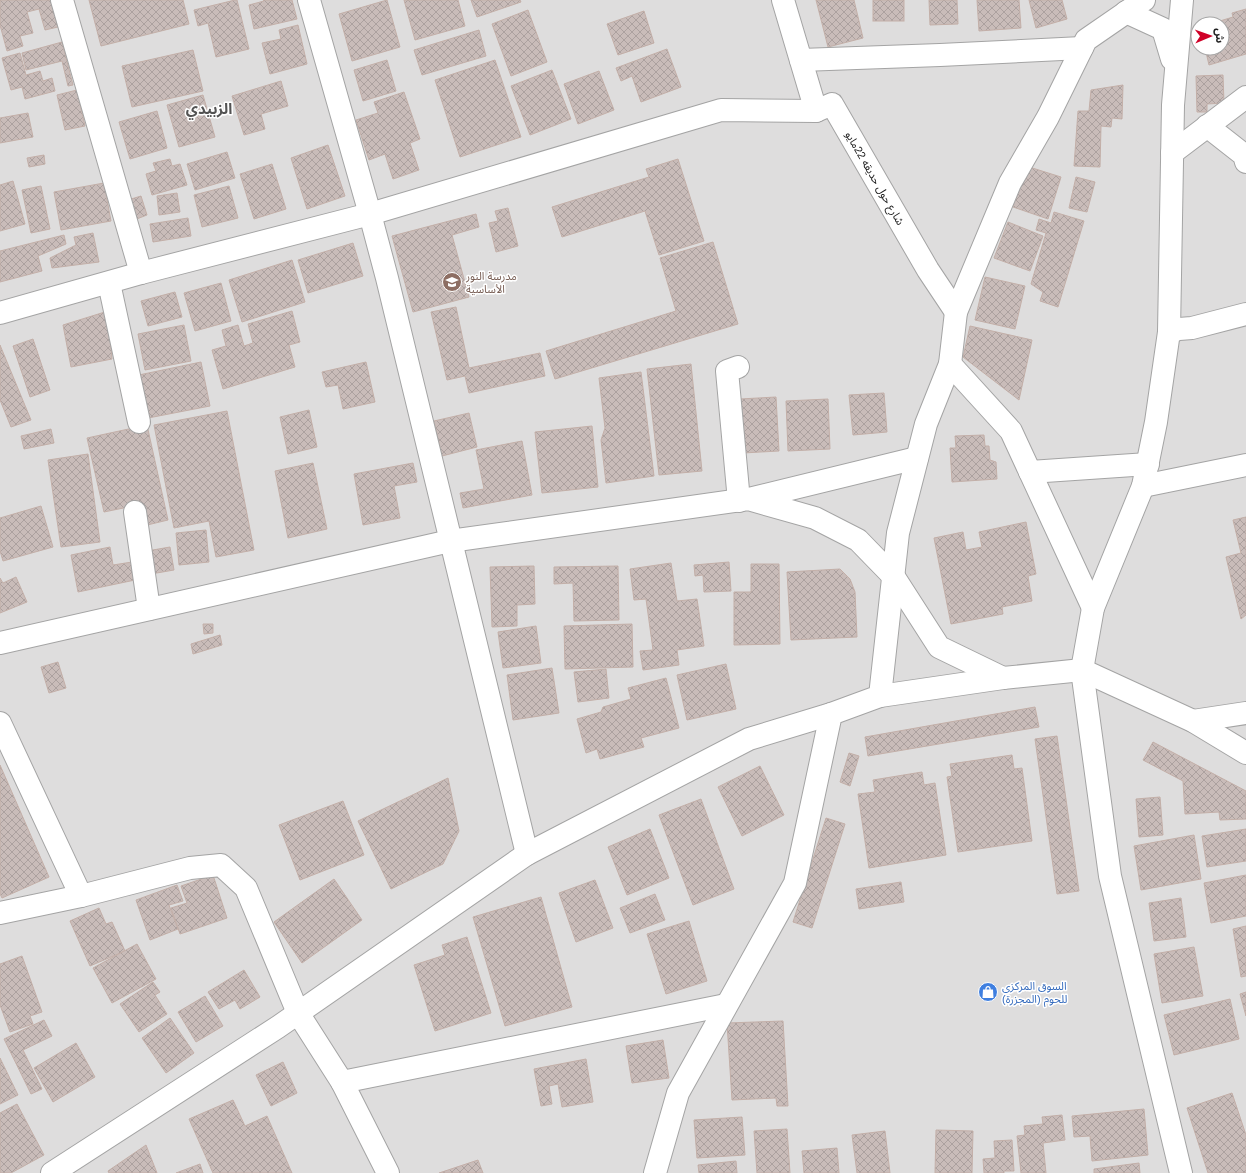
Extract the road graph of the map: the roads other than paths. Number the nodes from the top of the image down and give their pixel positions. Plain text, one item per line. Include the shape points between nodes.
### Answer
1 (62, 0) edge
2 (309, 0) edge
3 (783, 0) edge
4 (1144, 0) edge
5 (1182, 0) edge
6 (1126, 12) junction
7 (1082, 48) junction
8 (801, 60) junction
9 (1176, 71) junction
10 (1246, 97) edge
11 (816, 111) junction
12 (1207, 126) junction
13 (1172, 153) junction
14 (1246, 162) edge
15 (370, 214) junction
16 (141, 273) junction
17 (109, 282) junction
18 (956, 312) junction
19 (0, 313) edge
20 (1246, 314) edge
21 (1170, 332) junction
22 (950, 364) junction
23 (738, 367) dead end
24 (139, 422) dead end
25 (917, 458) junction
26 (1148, 464) junction
27 (1246, 465) edge
28 (1030, 472) junction
29 (1143, 486) junction
30 (743, 500) junction
31 (135, 512) dead end
32 (450, 541) junction
33 (894, 577) junction
34 (1093, 608) junction
35 (149, 609) junction
36 (0, 643) edge
37 (1082, 670) junction
38 (1003, 678) junction
39 (880, 696) junction
40 (1246, 713) edge
41 (830, 714) junction
42 (1193, 721) junction
43 (0, 722) edge
44 (1246, 753) edge
45 (527, 854) junction
46 (81, 896) junction
47 (0, 913) edge
48 (726, 1005) junction
49 (298, 1013) junction
50 (342, 1082) junction
51 (52, 1173) edge
52 (388, 1173) edge
53 (655, 1173) edge
54 (1180, 1173) edge

1 - 16 street
2 - 15 street
3 - 8 street
4 - 6 street
5 - 9 street
6 - 7 street via 1086,40
6 - 9 street via 1164,29
7 - 8 street
7 - 18 street via 1048,117 1010,183
8 - 11 street
9 - 13 street
10 - 12 street
11 - 15 street via 721,110
11 - 18 street, شارع حول حديقه 22مايو via 832,104 928,270
12 - 13 street
12 - 14 street via 1244,155
13 - 21 street
15 - 16 street
15 - 32 street
16 - 17 street
17 - 19 street
17 - 24 street
18 - 22 street
20 - 21 street
21 - 26 street
22 - 25 street via 926,424
22 - 28 street via 1012,431
23 - 30 street via 727,371
25 - 30 street
25 - 33 street via 898,533
26 - 28 street
26 - 29 street
27 - 29 street
28 - 34 street
29 - 34 street
30 - 32 street
30 - 33 street via 815,518 858,540
31 - 35 street
32 - 35 street
32 - 45 street
33 - 38 street via 939,647
33 - 39 street
34 - 37 street
35 - 36 street
37 - 38 street
37 - 42 street
37 - 54 street via 1110,876
38 - 39 street
39 - 41 street
40 - 42 street
41 - 45 street via 749,739
41 - 48 street via 795,883
42 - 44 street
43 - 46 street
45 - 49 street
46 - 47 street
46 - 49 street via 190,868 221,865 246,888
48 - 50 street
48 - 53 street via 678,1092
49 - 50 street
49 - 51 street
50 - 52 street

